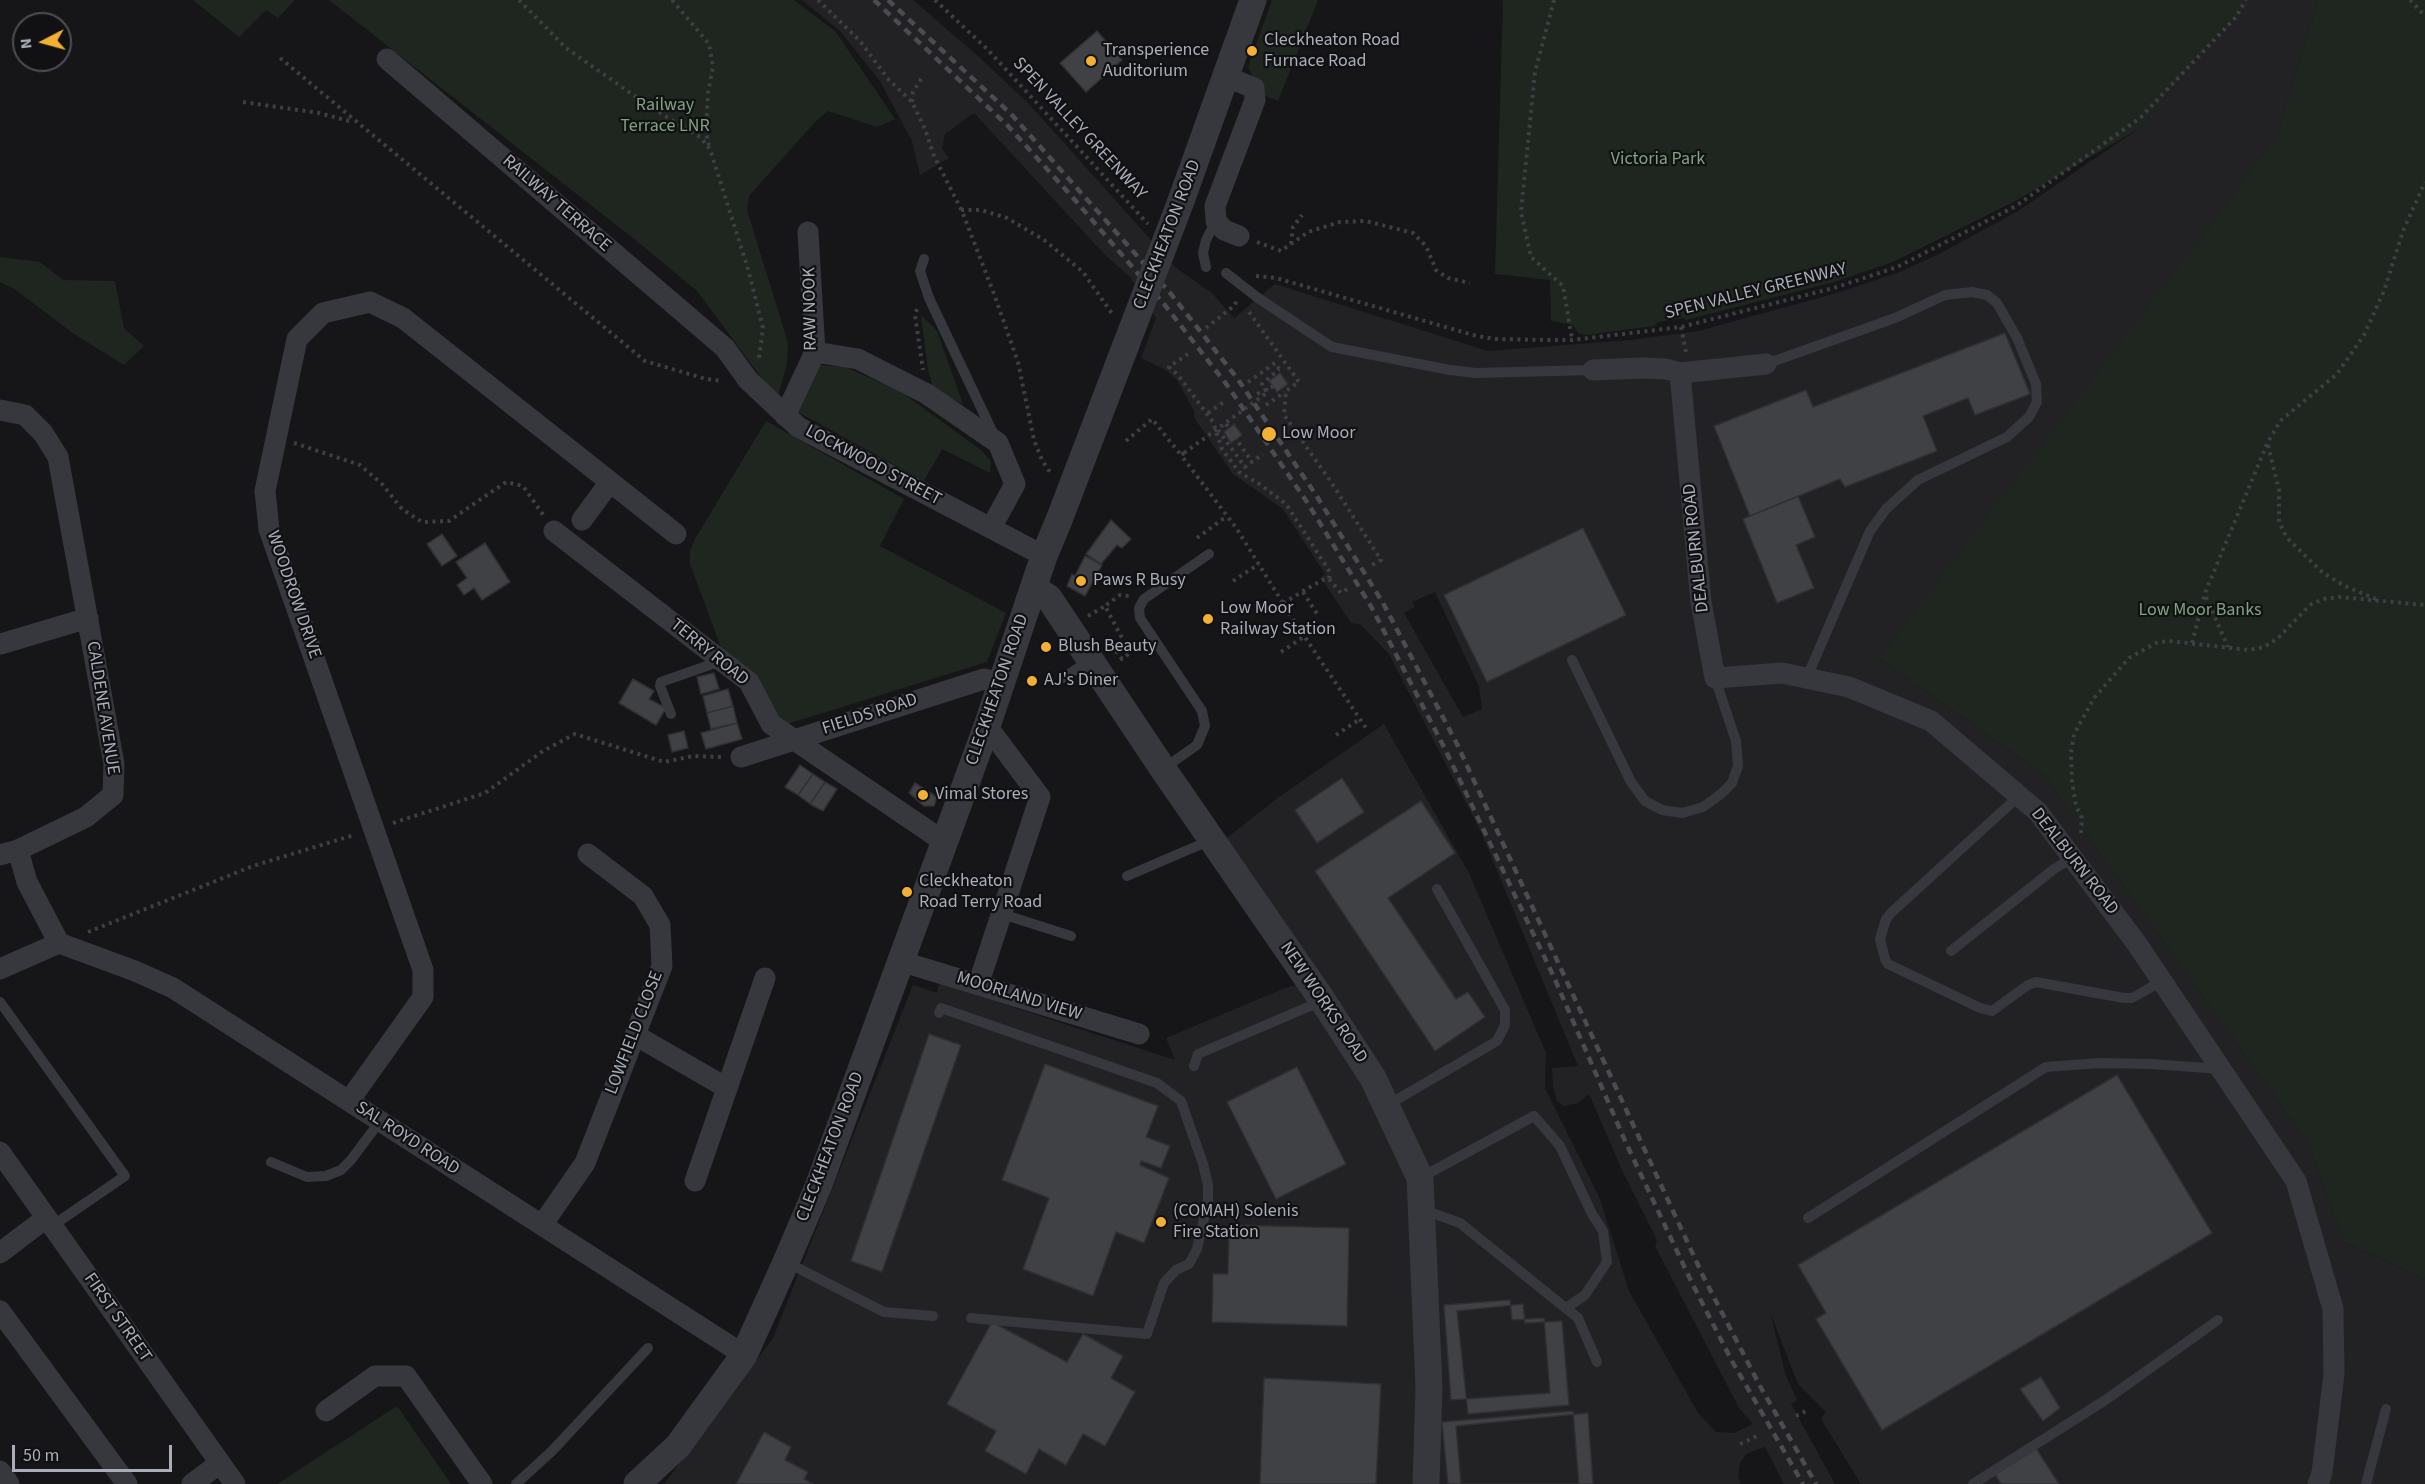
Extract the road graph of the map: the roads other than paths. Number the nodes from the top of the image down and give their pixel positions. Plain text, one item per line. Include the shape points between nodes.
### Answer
1 (1251, 1) edge
2 (387, 59) dead end
3 (1227, 77) junction
4 (1216, 221) junction
5 (808, 232) dead end
6 (1239, 236) road end
7 (924, 259) dead end
8 (1206, 267) dead end
9 (1227, 273) road end
10 (725, 348) joint
11 (815, 352) junction
12 (1766, 364) joint
13 (1593, 370) joint
14 (1680, 372) junction
15 (0, 410) edge
16 (785, 416) junction
17 (998, 443) junction
18 (610, 482) junction
19 (582, 520) dead end
20 (991, 528) junction
21 (554, 531) road end
22 (676, 534) dead end
23 (1209, 555) dead end
24 (1044, 556) junction
25 (1034, 588) junction
26 (88, 618) junction
27 (1, 644) edge
28 (1090, 660) junction
29 (1572, 660) dead end
30 (722, 661) junction
31 (1807, 677) junction
32 (1063, 678) dead end
33 (1715, 678) junction
34 (1000, 683) junction
35 (671, 714) dead end
36 (987, 726) junction
37 (795, 739) junction
38 (741, 757) road end
39 (1163, 769) junction
40 (2019, 796) junction
41 (1211, 840) junction
42 (944, 841) junction
43 (9, 852) edge
44 (588, 854) dead end
45 (2072, 858) junction
46 (1127, 876) dead end
47 (1437, 889) dead end
48 (1002, 914) junction
49 (1071, 936) dead end
50 (59, 944) junction
51 (1951, 951) dead end
52 (900, 961) junction
53 (0, 969) edge
54 (765, 978) dead end
55 (2162, 981) junction
56 (978, 985) junction
57 (1323, 1001) junction
58 (0, 1002) edge
59 (939, 1013) dead end
60 (1139, 1034) dead end
61 (635, 1035) junction
62 (1194, 1066) dead end
63 (2221, 1069) junction
64 (727, 1088) junction
65 (349, 1101) junction
66 (1386, 1106) junction
67 (380, 1121) junction
68 (0, 1152) edge
69 (271, 1162) dead end
70 (1420, 1178) junction
71 (695, 1181) dead end
72 (1421, 1209) junction
73 (1808, 1218) dead end
74 (49, 1222) junction
75 (542, 1225) junction
76 (0, 1253) edge
77 (786, 1262) junction
78 (1566, 1308) junction
79 (0, 1311) edge
80 (933, 1316) dead end
81 (971, 1318) dead end
82 (2218, 1320) dead end
83 (648, 1348) dead end
84 (744, 1355) junction
85 (1597, 1362) dead end
86 (2386, 1409) dead end
87 (326, 1411) dead end
88 (220, 1463) junction
89 (0, 1471) edge
90 (9, 1484) edge
91 (127, 1484) edge
92 (192, 1484) edge
93 (235, 1484) edge
94 (482, 1484) edge
95 (516, 1484) edge
96 (637, 1484) edge
97 (1426, 1484) edge
98 (1973, 1484) edge
99 (2318, 1484) edge
100 (2366, 1484) edge

1 - 3 street, CLECKHEATON ROAD
2 - 10 street, RAILWAY TERRACE
3 - 4 street via 1254,88 1255,100 1215,206
3 - 24 street, CLECKHEATON ROAD, bridge
4 - 6 street via 1224,230
4 - 8 lane via 1203,253
5 - 11 street, RAW NOOK
7 - 17 lane via 920,271 929,298
9 - 13 lane via 1332,346 1467,372
10 - 16 street, LOCKWOOD STREET via 748,380
11 - 16 street, RAW NOOK
11 - 17 street via 858,359 927,394
12 - 14 street
12 - 31 lane via 1895,318 1945,295 1972,292 1987,295 1997,303 2036,384 2037,402 2029,417 2007,437 1918,480 1886,509 1870,531
13 - 14 street via 1643,368
14 - 33 street, DEALBURN ROAD via 1701,602
15 - 26 street, CALDENE AVENUE via 25,415 43,433 58,457
16 - 20 street, LOCKWOOD STREET via 798,427
17 - 20 street via 1015,484
18 - 19 street
18 - 22 street, WOODROW DRIVE
18 - 65 street, WOODROW DRIVE via 403,318 370,302 323,313 297,339 265,491 269,529 423,970 423,997
20 - 24 street, LOCKWOOD STREET
21 - 30 street, TERRY ROAD
23 - 39 lane via 1144,598 1139,608 1140,618 1202,711 1205,726 1197,745
24 - 25 street, CLECKHEATON ROAD
25 - 28 street, NEW WORKS ROAD via 1049,598
25 - 34 street, CLECKHEATON ROAD
26 - 27 street, CALDENE AVENUE
26 - 43 street, CALDENE AVENUE via 114,764 113,795 86,817
28 - 32 lane
28 - 39 street, NEW WORKS ROAD
29 - 33 lane via 1631,782 1645,801 1662,810 1682,813 1702,807 1721,794 1732,783 1738,766 1736,741
30 - 35 lane via 661,682
30 - 37 street, TERRY ROAD via 749,682 771,724
31 - 33 street, DEALBURN ROAD via 1782,673
31 - 40 street, DEALBURN ROAD via 1849,687 1931,721
34 - 36 street, CLECKHEATON ROAD
34 - 37 street, FIELDS ROAD via 984,679
36 - 42 street, CLECKHEATON ROAD
36 - 48 street via 1040,796
37 - 38 street, FIELDS ROAD
37 - 42 street, TERRY ROAD
39 - 41 street, NEW WORKS ROAD
40 - 45 street, DEALBURN ROAD via 2038,812
40 - 55 lane via 1886,919 1880,939 1888,964 1992,1011 2036,982 2124,998
41 - 46 lane
41 - 57 street, NEW WORKS ROAD
42 - 52 street, CLECKHEATON ROAD
43 - 50 street, CALDENE AVENUE
44 - 61 street, LOWFIELD CLOSE via 643,896 660,925 662,966
45 - 51 lane
45 - 55 street, DEALBURN ROAD
47 - 66 lane via 1505,1010 1505,1025 1497,1041
48 - 49 lane
48 - 56 street
50 - 53 street
50 - 65 street, SAL ROYD ROAD via 173,988
52 - 56 street, MOORLAND VIEW
52 - 77 street, CLECKHEATON ROAD via 818,1187
54 - 64 street
55 - 63 street, DEALBURN ROAD
56 - 60 street, MOORLAND VIEW
57 - 62 lane via 1198,1054
57 - 66 street, NEW WORKS ROAD via 1373,1078
58 - 74 lane via 124,1176
59 - 81 lane via 941,1008 1157,1083 1181,1101 1208,1185 1197,1249 1189,1264 1176,1270 1164,1283 1147,1334
61 - 64 street
61 - 75 street, LOWFIELD CLOSE via 585,1163
63 - 73 lane via 2100,1063 2046,1067
63 - 99 street, DEALBURN ROAD via 2296,1181 2333,1309 2334,1374
64 - 71 street
65 - 67 street, SAL ROYD ROAD
66 - 70 street, NEW WORKS ROAD
67 - 69 lane via 351,1160 341,1170 326,1176 308,1177
67 - 75 street, SAL ROYD ROAD
68 - 74 street, FIRST STREET
70 - 72 street, NEW WORKS ROAD
70 - 78 lane via 1534,1116 1560,1146 1603,1231 1606,1262 1585,1295
72 - 78 lane via 1460,1223
72 - 97 street, NEW WORKS ROAD via 1430,1388
74 - 76 street
74 - 88 street, FIRST STREET
75 - 84 street, SAL ROYD ROAD
77 - 80 lane via 884,1312
77 - 84 street, CLECKHEATON ROAD
78 - 85 lane via 1578,1318
79 - 91 street
82 - 98 lane via 2107,1399
83 - 95 lane
84 - 96 street, CLECKHEATON ROAD via 678,1446
86 - 100 lane
87 - 94 street via 375,1376 406,1376
88 - 92 street
88 - 93 street, FIRST STREET
89 - 90 street

